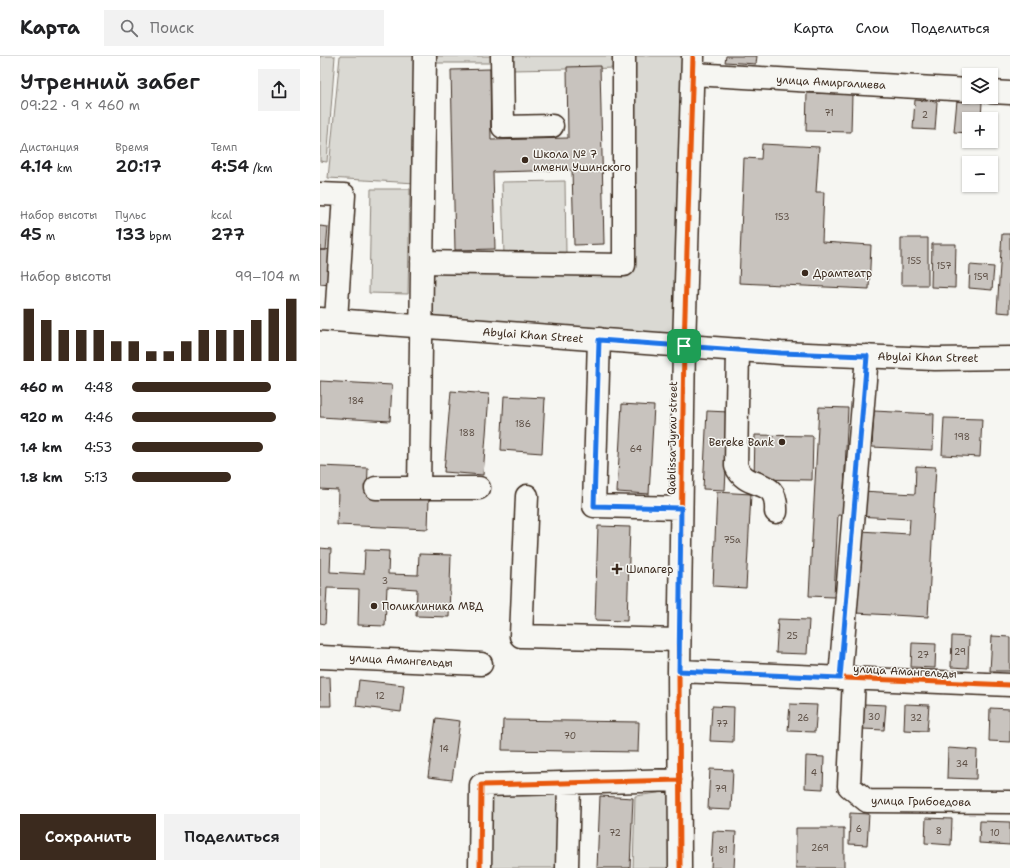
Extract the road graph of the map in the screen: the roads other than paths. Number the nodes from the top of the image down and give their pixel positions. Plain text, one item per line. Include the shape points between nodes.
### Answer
1 (424, 56) edge
2 (502, 56) edge
3 (624, 56) edge
4 (693, 65) edge
5 (962, 89) edge
6 (998, 92) edge
7 (1010, 93) edge
8 (552, 126) dead end
9 (320, 194) edge
10 (422, 262) junction
11 (328, 320) edge
12 (421, 326) junction
13 (599, 340) junction
14 (684, 346) junction
15 (738, 350) junction
16 (867, 356) junction
17 (1010, 358) edge
18 (376, 488) dead end
19 (419, 488) junction
20 (479, 488) dead end
21 (527, 496) dead end
22 (681, 508) junction
23 (776, 512) dead end
24 (679, 640) junction
25 (320, 657) edge
26 (481, 664) dead end
27 (679, 671) junction
28 (847, 678) junction
29 (1010, 685) edge
30 (680, 780) junction
31 (569, 783) junction
32 (1010, 802) edge
33 (480, 868) edge
34 (567, 868) edge
35 (680, 868) edge

1 - 10 street
2 - 8 street via 503,126
3 - 10 street via 624,265
4 - 5 street, улица Амиргалиева
4 - 14 street, Qablissa Jyrau street
6 - 7 street
9 - 11 street via 344,195
10 - 12 street
11 - 12 street, Abylai Khan Street
12 - 13 street, Abylai Khan Street
12 - 19 street
13 - 14 street, Abylai Khan Street
13 - 22 street via 594,506
14 - 15 street, Abylai Khan Street
14 - 22 street, Qablissa Jyrau street
15 - 16 street, Abylai Khan Street
15 - 23 street via 736,466 739,474 747,480 774,493 777,501
16 - 17 street, Abylai Khan Street via 935,359
16 - 28 street
18 - 19 street
19 - 20 street
21 - 24 street via 521,636
22 - 24 street, Qablissa Jyrau street
24 - 27 street, Qablissa Jyrau street
25 - 26 street, улица Амангельды
27 - 28 street, улица Амангельды
27 - 30 street, Qablissa Jyrau street
28 - 29 street, улица Амангельды
28 - 32 street, улица Грибоедова via 849,786 867,801
30 - 31 street
30 - 35 street, Qablissa Jyrau street
31 - 33 street via 481,785
31 - 34 street

